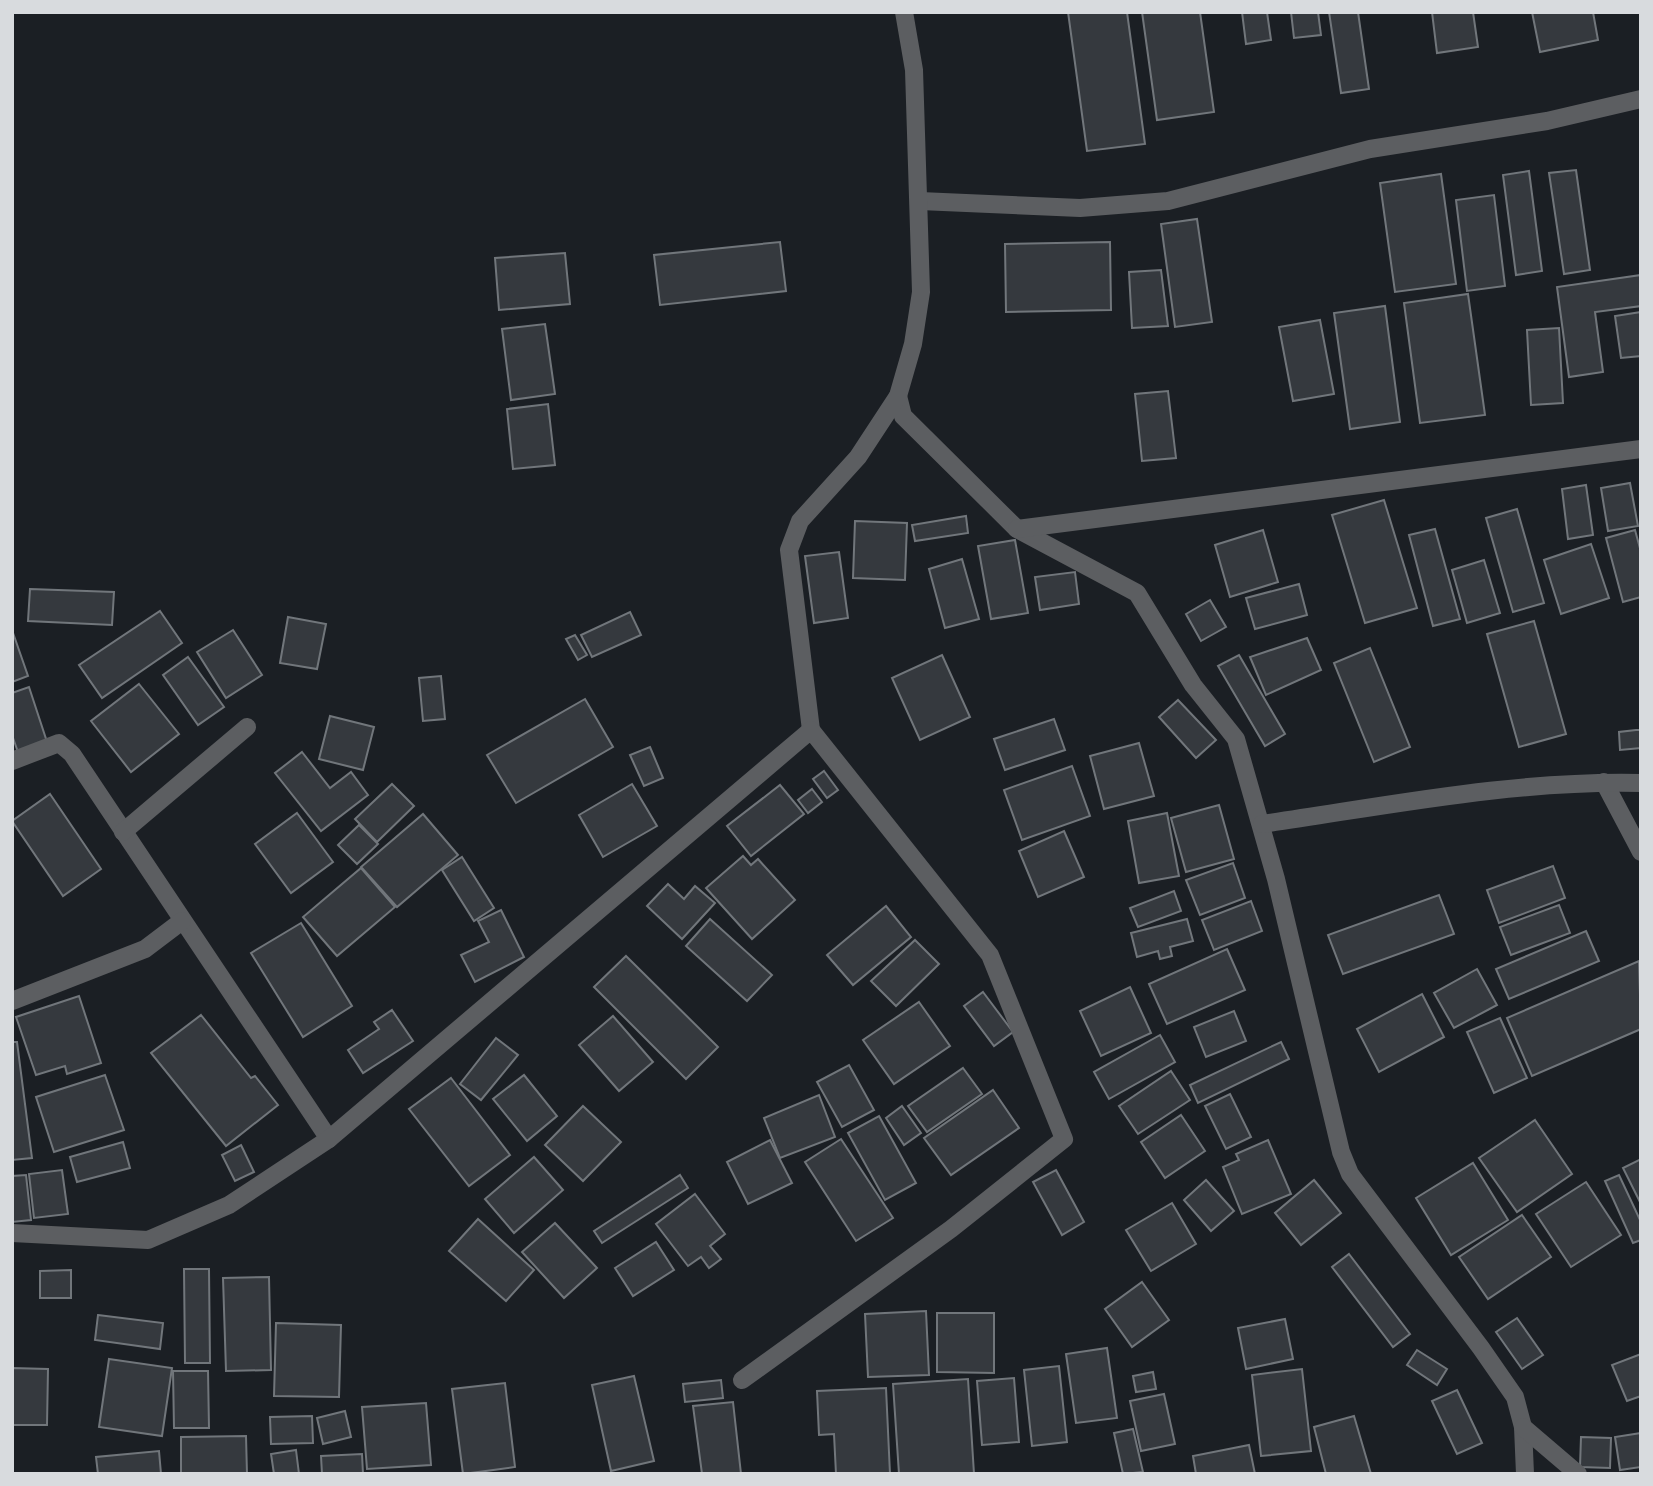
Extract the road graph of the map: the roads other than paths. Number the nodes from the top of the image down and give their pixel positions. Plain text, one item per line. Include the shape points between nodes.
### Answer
1 (904, 12) edge
2 (1641, 99) edge
3 (920, 201) junction
4 (898, 396) junction
5 (1641, 449) edge
6 (1017, 529) junction
7 (247, 727) dead end
8 (811, 730) junction
9 (12, 761) edge
10 (1604, 782) junction
11 (1641, 783) edge
12 (1262, 824) junction
13 (123, 832) junction
14 (1641, 852) edge
15 (182, 921) junction
16 (12, 1001) edge
17 (329, 1139) junction
18 (12, 1233) edge
19 (742, 1380) dead end
20 (1523, 1427) junction
21 (1525, 1474) edge
22 (1578, 1474) edge

1 - 3 street via 914,70
2 - 3 street via 1547,121 1370,149 1168,201 1080,208
3 - 4 street via 921,292
4 - 6 street via 904,416
4 - 8 street via 858,457 800,521 789,550
5 - 6 street
6 - 12 street via 1137,593 1193,685 1236,740
7 - 13 street
8 - 17 street
8 - 19 street via 990,955 1064,1139 951,1228
9 - 13 street via 59,743 72,754
10 - 11 street
10 - 12 street via 1480,792
10 - 14 street
12 - 20 street via 1350,1174 1482,1348 1515,1397
13 - 15 street
15 - 16 street via 145,948
15 - 17 street
17 - 18 street via 229,1205 148,1240
20 - 21 street
20 - 22 street

